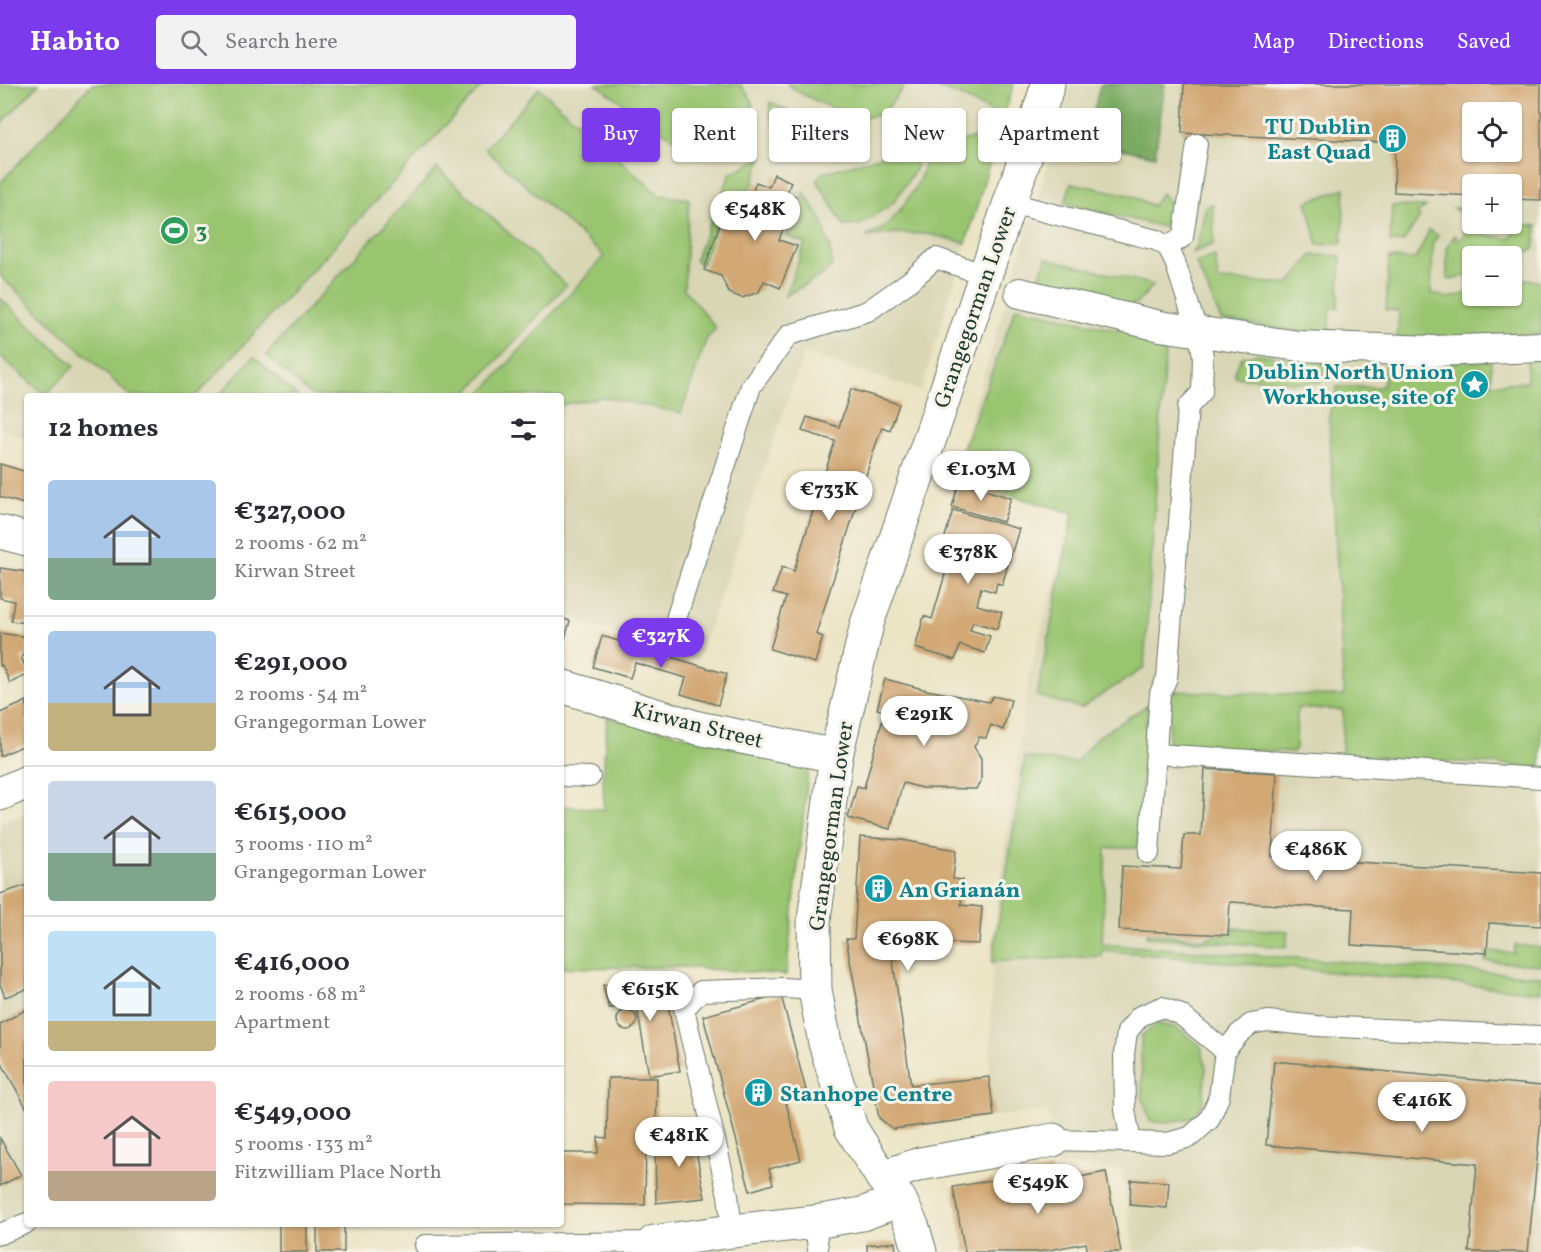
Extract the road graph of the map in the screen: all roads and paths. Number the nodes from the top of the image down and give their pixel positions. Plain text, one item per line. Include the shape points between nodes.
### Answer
1 (1048, 84) edge
2 (1197, 144) dead end
3 (1010, 203) junction
4 (1168, 248) junction
5 (985, 275) junction
6 (1020, 293) dead end
7 (1197, 331) junction
8 (1541, 346) edge
9 (0, 532) edge
10 (24, 538) edge
11 (666, 650) dead end
12 (564, 687) edge
13 (1156, 753) junction
14 (836, 756) junction
15 (564, 776) edge
16 (590, 777) dead end
17 (1541, 778) edge
18 (24, 783) edge
19 (0, 794) edge
20 (1149, 854) dead end
21 (815, 990) junction
22 (1541, 1036) edge
23 (1225, 1051) junction
24 (1053, 1140) joint
25 (1131, 1143) junction
26 (891, 1188) junction
27 (24, 1224) edge
28 (732, 1232) junction
29 (0, 1234) edge
30 (654, 1242) joint
31 (425, 1245) dead end
32 (920, 1252) edge

1 - 3 street, Grangegorman Lower
2 - 4 lane via 1183,237
3 - 4 lane via 1156,240
3 - 5 street, Grangegorman Lower
4 - 7 lane
5 - 11 lane via 936,258 868,311 789,335 751,386
5 - 14 street, Grangegorman Lower via 867,624
6 - 7 street
7 - 8 street via 1299,346 1359,349 1432,351
7 - 13 lane via 1203,356 1202,392 1188,407 1167,678 1160,693
9 - 10 street
12 - 14 street, Kirwan Street via 698,728
13 - 17 lane
13 - 20 lane
14 - 21 street, Grangegorman Lower via 814,920
15 - 16 lane
18 - 19 street
21 - 26 street, Grangegorman Lower via 825,1044 851,1128
21 - 28 lane via 701,991 684,1009 728,1195
22 - 23 lane via 1268,1021 1251,1024
23 - 25 lane via 1219,1096 1209,1120 1190,1137 1167,1143
23 - 25 lane via 1172,1011 1162,1007 1140,1016 1127,1032 1124,1054 1125,1110
24 - 25 lane
24 - 26 street via 920,1164
26 - 28 street via 862,1214 817,1236
26 - 32 street, Grangegorman Lower via 913,1228
27 - 29 lane
28 - 30 street
30 - 31 lane

